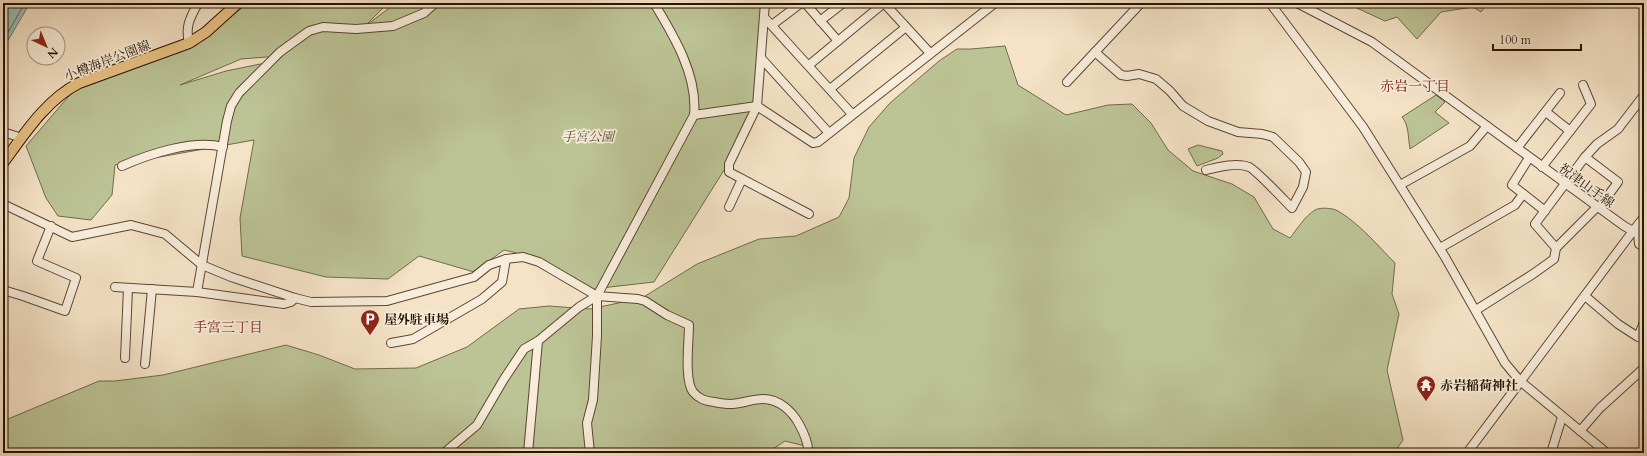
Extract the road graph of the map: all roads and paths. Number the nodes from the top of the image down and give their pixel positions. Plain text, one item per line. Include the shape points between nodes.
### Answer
1 (198, 3) edge
2 (238, 3) edge
3 (435, 3) edge
4 (654, 3) edge
5 (764, 3) edge
6 (801, 3) edge
7 (805, 3) edge
8 (844, 3) edge
9 (995, 3) edge
10 (1142, 3) edge
11 (1270, 3) edge
12 (1297, 3) edge
13 (888, 4) edge
14 (764, 17) junction
15 (820, 21) junction
16 (772, 25) junction
17 (906, 27) junction
18 (838, 41) junction
19 (189, 43) junction
20 (1095, 52) junction
21 (930, 53) junction
22 (761, 58) junction
23 (809, 65) junction
24 (1067, 82) dead end
25 (1583, 85) dead end
26 (830, 89) junction
27 (1560, 93) dead end
28 (1644, 95) edge
29 (757, 106) junction
30 (1546, 112) junction
31 (852, 114) junction
32 (694, 115) junction
33 (1487, 126) junction
34 (1570, 131) junction
35 (3, 132) edge
36 (829, 133) junction
37 (22, 138) junction
38 (223, 147) junction
39 (1517, 148) junction
40 (1585, 157) junction
41 (1529, 158) junction
42 (3, 163) edge
43 (122, 166) dead end
44 (1542, 167) junction
45 (1206, 170) dead end
46 (742, 179) junction
47 (1565, 184) junction
48 (1400, 185) junction
49 (1523, 194) junction
50 (3, 204) edge
51 (729, 206) dead end
52 (1598, 208) junction
53 (1545, 211) junction
54 (810, 214) dead end
55 (1644, 217) edge
56 (51, 226) junction
57 (1638, 234) edge
58 (1644, 247) edge
59 (1440, 248) junction
60 (1556, 248) junction
61 (506, 259) junction
62 (202, 265) junction
63 (115, 287) dead end
64 (128, 288) junction
65 (3, 290) edge
66 (152, 290) junction
67 (197, 292) junction
68 (597, 296) junction
69 (1585, 296) junction
70 (295, 298) junction
71 (1476, 310) junction
72 (1644, 322) edge
73 (538, 341) junction
74 (391, 343) dead end
75 (125, 358) dead end
76 (145, 364) dead end
77 (1644, 368) edge
78 (1520, 381) junction
79 (1562, 417) junction
80 (1580, 431) junction
81 (444, 453) edge
82 (528, 453) edge
83 (590, 453) edge
84 (808, 453) edge
85 (1467, 453) edge
86 (1551, 453) edge
87 (1607, 453) edge

1 - 19 street via 186,31
2 - 19 main road, 小樽海岸公園線 via 206,32
3 - 38 street via 424,13 393,26 356,29 323,27 309,30 280,52 239,93 231,106
4 - 32 street via 678,47 690,76 694,93
5 - 14 street
6 - 16 street
7 - 15 street
8 - 15 street
9 - 21 street
10 - 20 street
11 - 48 street via 1363,127
12 - 33 street, 祝津山手線 via 1372,42
13 - 17 street
13 - 18 street
14 - 16 street
14 - 22 street
15 - 18 street
16 - 23 street
17 - 21 street
17 - 26 street
18 - 23 street
19 - 37 main road, 小樽海岸公園線 via 66,90 45,109
20 - 24 street
20 - 45 street via 1121,75 1139,74 1156,79 1183,106 1208,121 1238,132 1273,137 1306,172 1303,187 1292,208 1250,167 1216,167
21 - 31 street
22 - 29 street
22 - 36 street
23 - 26 street
25 - 34 street via 1592,104
26 - 31 street
27 - 30 street
28 - 40 street via 1618,129 1597,144
29 - 32 street
29 - 36 street via 813,144
29 - 46 street via 729,164 729,172
30 - 34 street
30 - 39 street
31 - 36 street
32 - 68 street
33 - 39 street, 祝津山手線
33 - 48 street via 1470,146
34 - 44 street
35 - 37 street
37 - 42 main road, 小樽海岸公園線
38 - 43 street via 206,144 187,147 154,154
38 - 62 street
39 - 41 street, 祝津山手線
40 - 47 street
40 - 52 street via 1618,182
41 - 44 street, 祝津山手線
41 - 49 street via 1512,185
44 - 47 street, 祝津山手線
46 - 51 street
46 - 54 street
47 - 52 street, 祝津山手線
47 - 53 street
48 - 59 street
49 - 53 street
49 - 59 street via 1515,205
50 - 56 street
52 - 57 street, 祝津山手線
52 - 60 street
53 - 60 street via 1535,224
55 - 57 street
56 - 62 street via 72,237 131,225 152,230 165,234
56 - 65 street via 37,261 76,278 65,311
57 - 58 street via 1639,244
57 - 69 street
59 - 71 street
60 - 71 street via 1554,258
61 - 68 street via 523,257 539,262
61 - 70 street via 489,265 474,277 387,301 311,302
61 - 74 street via 502,282 482,299 413,339
62 - 67 street
62 - 70 street
63 - 64 street
64 - 66 street
64 - 75 street
66 - 67 street
66 - 76 street
67 - 70 street via 284,304
68 - 73 street via 579,307
68 - 83 street via 593,400 587,423
68 - 84 street via 645,301 689,325 688,366 693,391 704,401 730,404 763,399 777,402 792,413 799,423 809,448
69 - 72 street via 1638,337
69 - 78 street
71 - 78 street via 1505,363
73 - 81 street via 524,349 477,426
73 - 82 street
77 - 80 street via 1600,408
78 - 79 street
78 - 85 street
79 - 80 street
79 - 86 street
80 - 87 street

